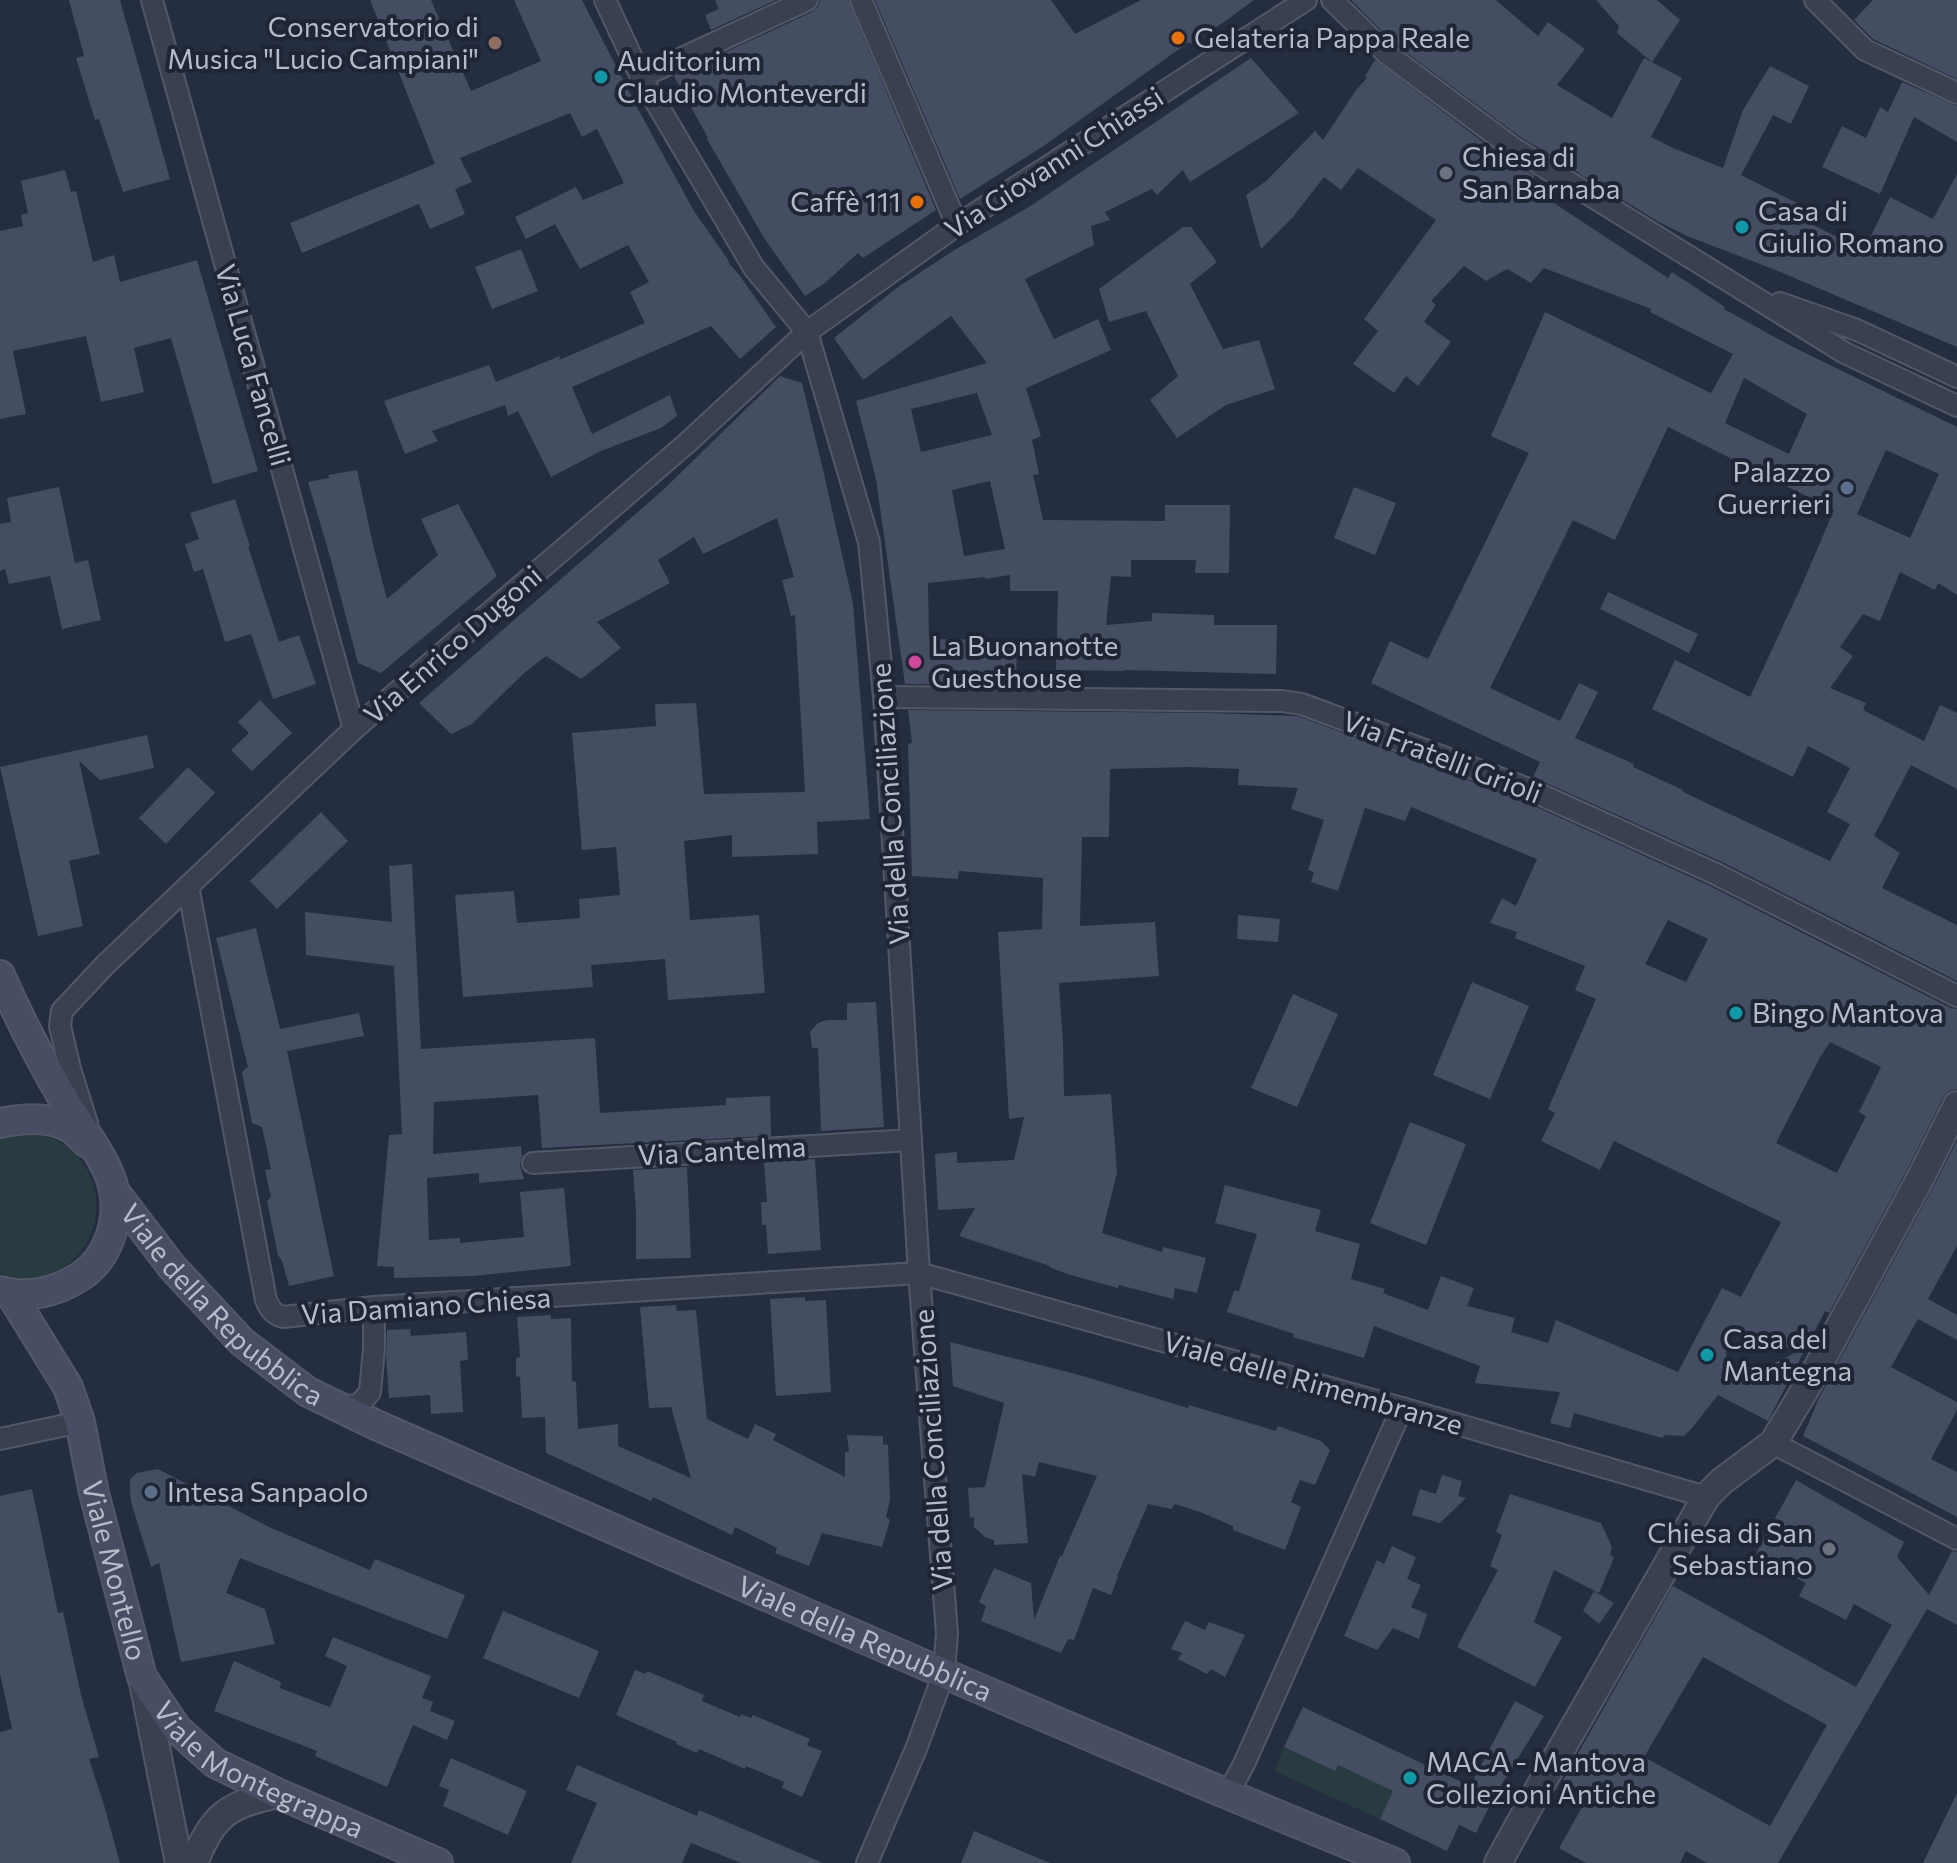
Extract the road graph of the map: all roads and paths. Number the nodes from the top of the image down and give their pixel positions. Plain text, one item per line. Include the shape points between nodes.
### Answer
1 (152, 0) edge
2 (605, 0) edge
3 (807, 0) edge
4 (861, 0) edge
5 (1306, 0) edge
6 (1332, 0) edge
7 (1815, 0) edge
8 (641, 77) junction
9 (1957, 93) edge
10 (957, 225) junction
11 (1742, 290) junction
12 (807, 332) junction
13 (1957, 377) edge
14 (1957, 406) edge
15 (884, 697) junction
16 (354, 729) junction
17 (188, 886) junction
18 (0, 975) edge
19 (1957, 996) edge
20 (1957, 1105) edge
21 (0, 1123) edge
22 (911, 1140) junction
23 (96, 1151) junction
24 (533, 1163) dead end
25 (114, 1191) junction
26 (919, 1273) junction
27 (5, 1292) edge
28 (374, 1307) junction
29 (338, 1407) junction
30 (1402, 1408) junction
31 (80, 1422) junction
32 (0, 1439) edge
33 (1773, 1443) junction
34 (1706, 1497) junction
35 (1957, 1539) edge
36 (944, 1673) junction
37 (142, 1677) junction
38 (279, 1794) junction
39 (1227, 1795) junction
40 (179, 1863) edge
41 (194, 1863) edge
42 (438, 1863) edge
43 (867, 1863) edge
44 (1395, 1863) edge
45 (1498, 1863) edge

1 - 16 street, Via Luca Fancelli
2 - 8 street, Via della Conciliazione
3 - 8 street
4 - 10 street
5 - 10 street, Via Giovanni Chiassi
6 - 11 street via 1387,54 1512,147
7 - 9 street via 1865,50
8 - 12 street, Via della Conciliazione via 754,268
10 - 12 street, Via Giovanni Chiassi
11 - 13 street via 1857,330
11 - 14 street via 1845,353
12 - 15 street, Via della Conciliazione via 869,542
12 - 16 street, Via Enrico Dugoni via 686,444
15 - 19 street, Via Fratelli Grioli via 1302,704 1526,788 1716,874
15 - 22 street, Via della Conciliazione
16 - 17 street, Via Enrico Dugoni
17 - 23 street, Via Enrico Dugoni via 62,1011 60,1026 70,1069
17 - 28 street, Via Damiano Chiesa via 266,1300 283,1317
18 - 23 main road
20 - 33 street
21 - 23 main road via 23,1118 48,1121 71,1128
22 - 24 street, Via Cantelma
22 - 26 street, Via della Conciliazione
23 - 25 main road
25 - 27 main road via 110,1238 86,1273 42,1294
25 - 29 main road, Viale della Repubblica via 172,1267 242,1342 308,1392
26 - 28 street, Via Damiano Chiesa
26 - 30 street, Viale delle Rimembranze
26 - 36 street, Via della Conciliazione via 947,1633
27 - 31 main road, Viale Montello via 68,1387
28 - 29 street, Viale della Repubblica via 370,1392 359,1405
29 - 36 main road, Viale della Repubblica
30 - 34 street, Viale delle Rimembranze
30 - 39 street
31 - 32 street
31 - 37 main road, Viale Montello
33 - 34 street
33 - 35 street
34 - 45 street
36 - 39 main road, Viale della Repubblica
36 - 43 street, Via della Conciliazione
37 - 38 main road, Viale Montegrappa via 177,1729 215,1763
37 - 40 street, Viale Montello
38 - 41 street via 228,1811 205,1834
38 - 42 main road, Viale Montegrappa
39 - 44 main road, Viale della Repubblica

